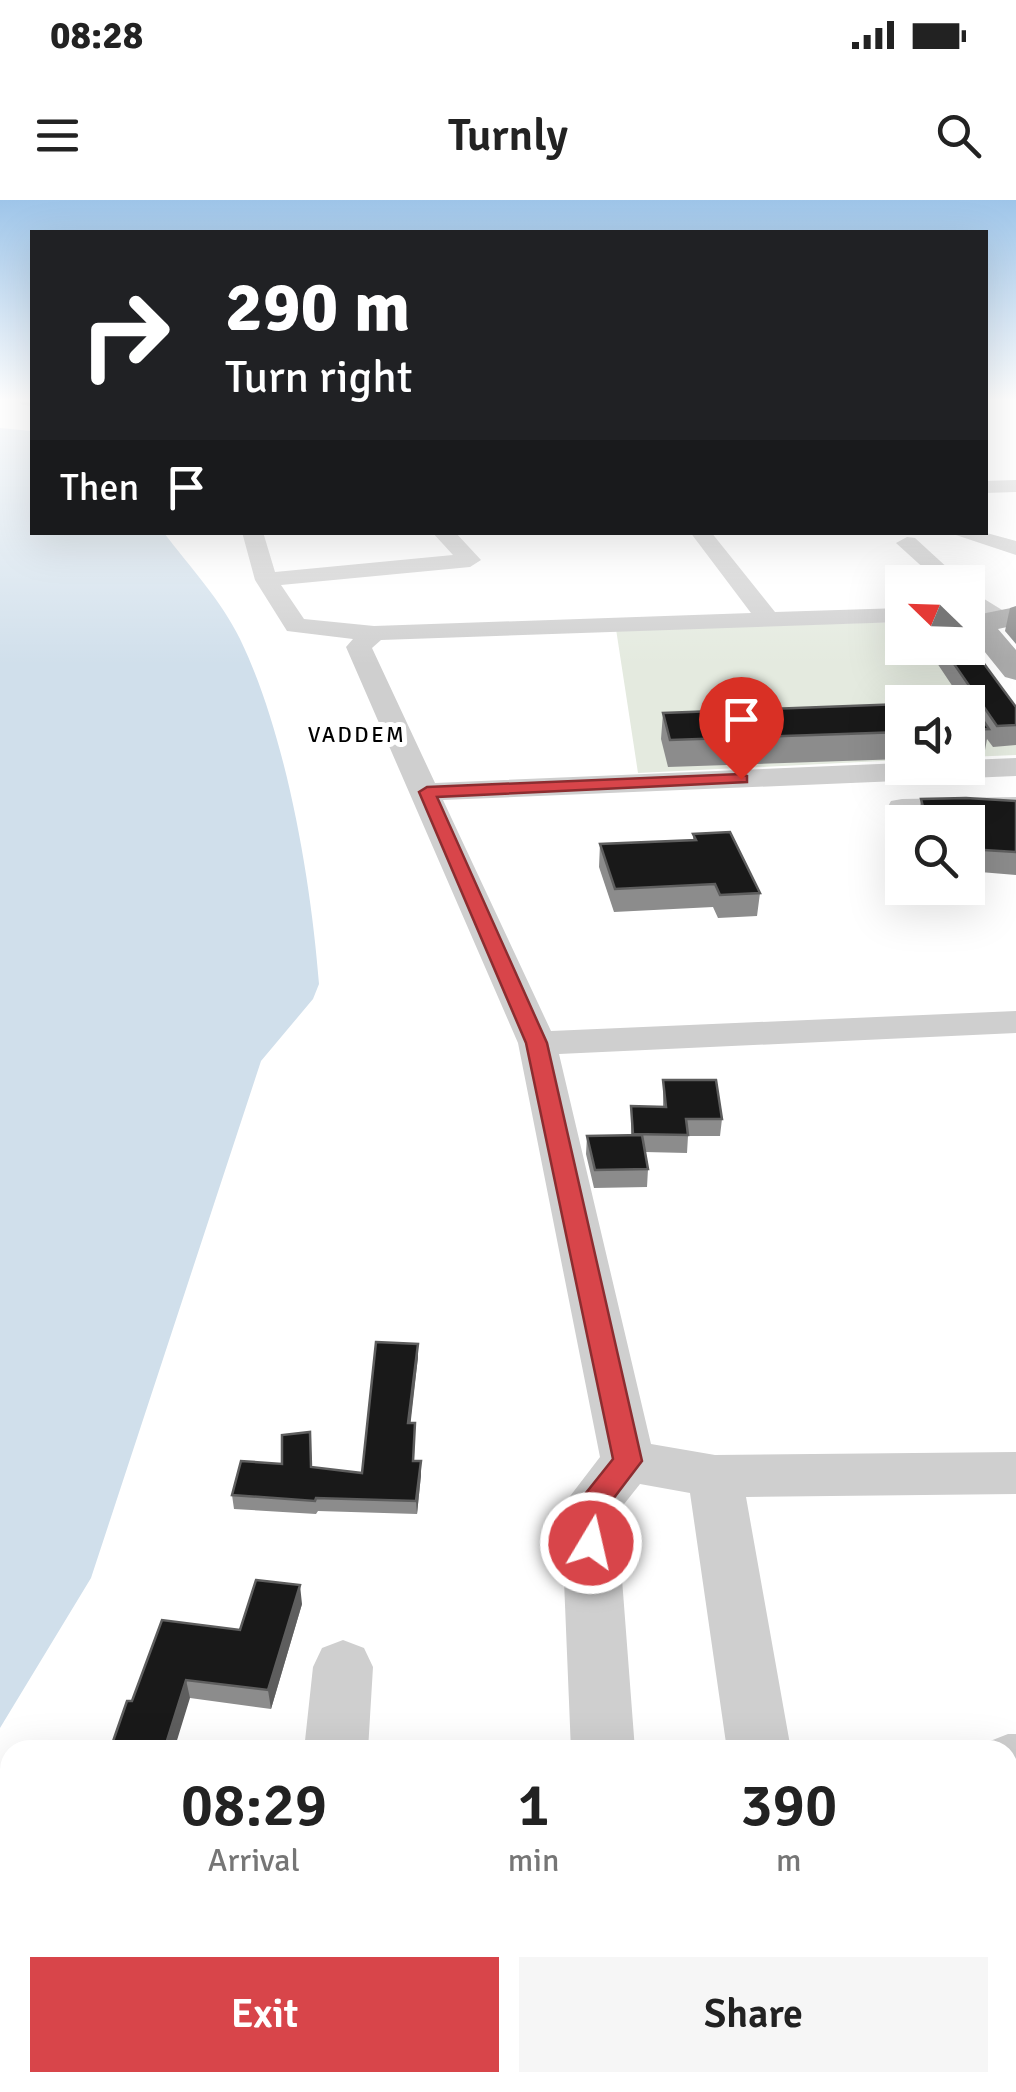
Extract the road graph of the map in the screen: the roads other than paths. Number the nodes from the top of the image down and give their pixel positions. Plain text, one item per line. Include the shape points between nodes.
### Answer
1 (253, 535) edge
2 (445, 535) edge
3 (702, 535) edge
4 (968, 535) edge
5 (907, 543) dead end
6 (1016, 548) edge
7 (932, 565) edge
8 (266, 580) junction
9 (988, 611) edge
10 (885, 616) edge
11 (768, 619) junction
12 (374, 633) junction
13 (985, 665) edge
14 (1016, 670) edge
15 (1016, 704) edge
16 (1016, 768) edge
17 (427, 792) junction
18 (1016, 806) edge
19 (985, 807) edge
20 (1016, 1022) edge
21 (537, 1043) junction
22 (628, 1461) junction
23 (1016, 1473) edge
24 (715, 1476) junction
25 (342, 1667) dead end
26 (337, 1740) edge
27 (602, 1740) edge
28 (757, 1740) edge

1 - 8 street
2 - 8 street via 470,560
3 - 11 street
4 - 6 street
5 - 7 street
8 - 12 street via 296,626
9 - 14 main road via 982,630
10 - 11 street
11 - 12 street
12 - 17 street via 359,647
13 - 15 main road
16 - 17 street
17 - 21 street
18 - 19 street
20 - 21 street
21 - 22 street
22 - 24 street
22 - 27 street via 589,1508
23 - 24 street
24 - 28 street
25 - 26 street

